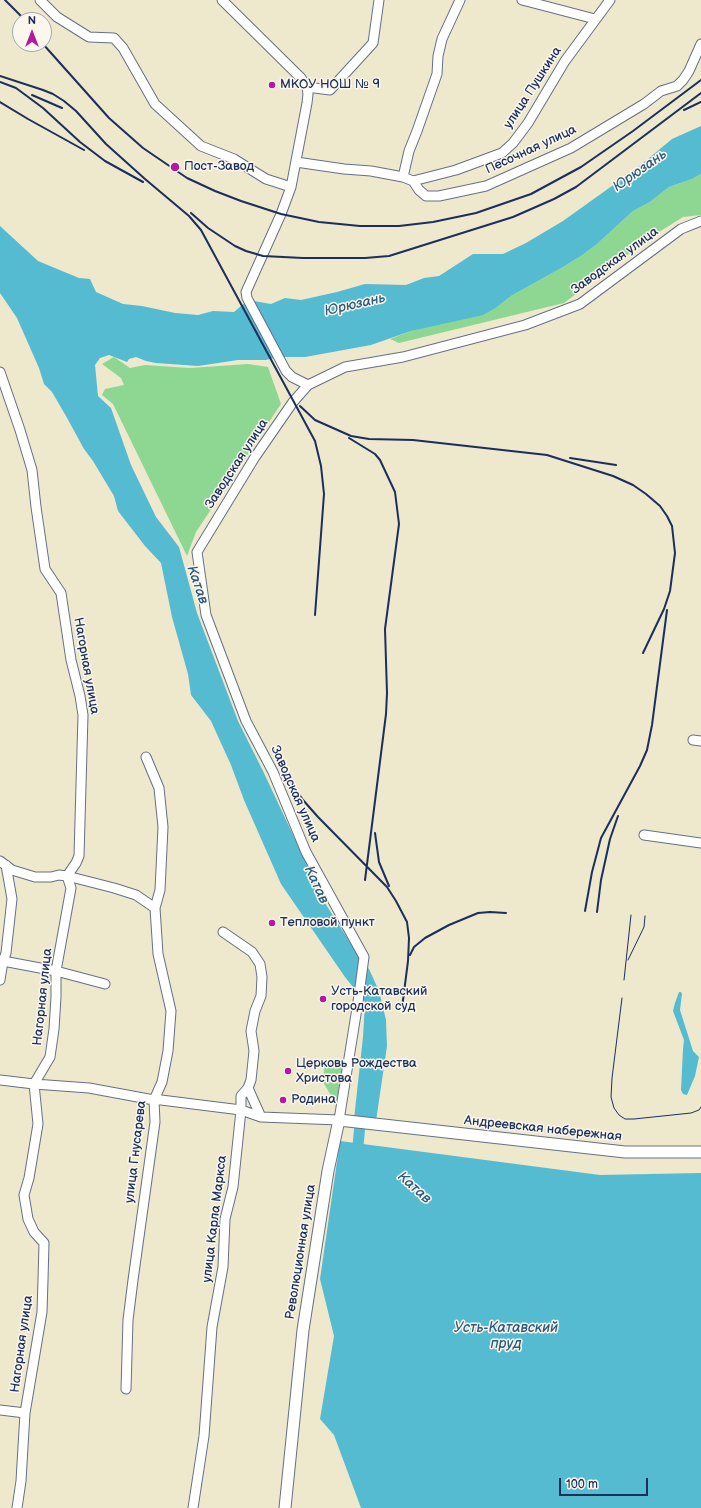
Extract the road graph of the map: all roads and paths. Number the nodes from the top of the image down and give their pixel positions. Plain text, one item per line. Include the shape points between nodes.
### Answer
1 (40, 0) edge
2 (222, 0) edge
3 (379, 0) edge
4 (460, 0) edge
5 (522, 0) edge
6 (610, 0) edge
7 (595, 19) junction
8 (701, 44) edge
9 (307, 87) junction
10 (296, 162) junction
11 (403, 177) junction
12 (412, 181) junction
13 (291, 187) junction
14 (701, 221) edge
15 (0, 372) edge
16 (308, 385) junction
17 (146, 757) dead end
18 (644, 835) dead end
19 (701, 843) edge
20 (3, 863) edge
21 (67, 876) junction
22 (155, 908) junction
23 (223, 932) dead end
24 (364, 957) joint
25 (3, 961) junction
26 (56, 972) junction
27 (0, 980) edge
28 (105, 984) dead end
29 (0, 1080) edge
30 (34, 1084) junction
31 (248, 1088) junction
32 (154, 1100) junction
33 (241, 1110) junction
34 (261, 1117) junction
35 (339, 1120) junction
36 (701, 1152) edge
37 (126, 1388) dead end
38 (0, 1410) edge
39 (25, 1413) junction
40 (17, 1508) edge
41 (193, 1508) edge
42 (285, 1508) edge

1 - 13 street via 57,18 89,37 114,38 123,48 155,104 201,146 234,159 266,179
2 - 9 street
3 - 9 street via 373,43 330,90
4 - 11 street via 442,39 437,74 409,151
5 - 7 street
6 - 7 street, улица Пушкина
7 - 12 street, улица Пушкина via 565,60 528,123 502,153 477,163
8 - 12 street, Песочная улица via 683,80 676,86 662,90 644,104 571,148 486,186 438,196 426,196
9 - 10 street via 307,103
10 - 11 street
10 - 13 street
11 - 12 street
13 - 16 street via 246,292 286,371
14 - 16 street, Заводская улица via 681,229 580,304 525,324 403,357 345,367
15 - 21 street, Нагорная улица via 32,470 46,569 61,593 82,705 79,856
16 - 24 street, Заводская улица via 293,402 255,457 197,552 206,615 246,721 272,772 306,852
17 - 22 street, улица Гнусарева via 159,788 163,827 160,890
18 - 19 street
20 - 21 street via 12,870 35,877
20 - 25 street via 12,899
21 - 22 street via 136,895
21 - 26 street, Нагорная улица via 71,888
22 - 32 street, улица Гнусарева via 158,954 171,1011 168,1051 162,1082
23 - 31 street, улица Карла Маркса via 252,952 260,964 262,976 261,996 250,1030 254,1051
24 - 35 street, Революционная улица
25 - 26 street
25 - 27 street
26 - 28 street
26 - 30 street, Нагорная улица via 54,1029 50,1057
29 - 30 street
30 - 32 street via 89,1088
30 - 39 street, Нагорная улица via 38,1124 24,1194 28,1219 34,1232 44,1243 43,1280 42,1312
31 - 33 street, улица Карла Маркса via 241,1096
31 - 34 street
32 - 33 street
32 - 37 street, улица Гнусарева via 155,1122 128,1320
33 - 34 street
33 - 41 street, улица Карла Маркса via 233,1187 225,1219 223,1267 212,1327 204,1436
34 - 35 street
35 - 36 main road, Андреевская набережная via 625,1152
35 - 42 main road, Революционная улица via 328,1171 303,1330
38 - 39 street
39 - 40 street, Нагорная улица

